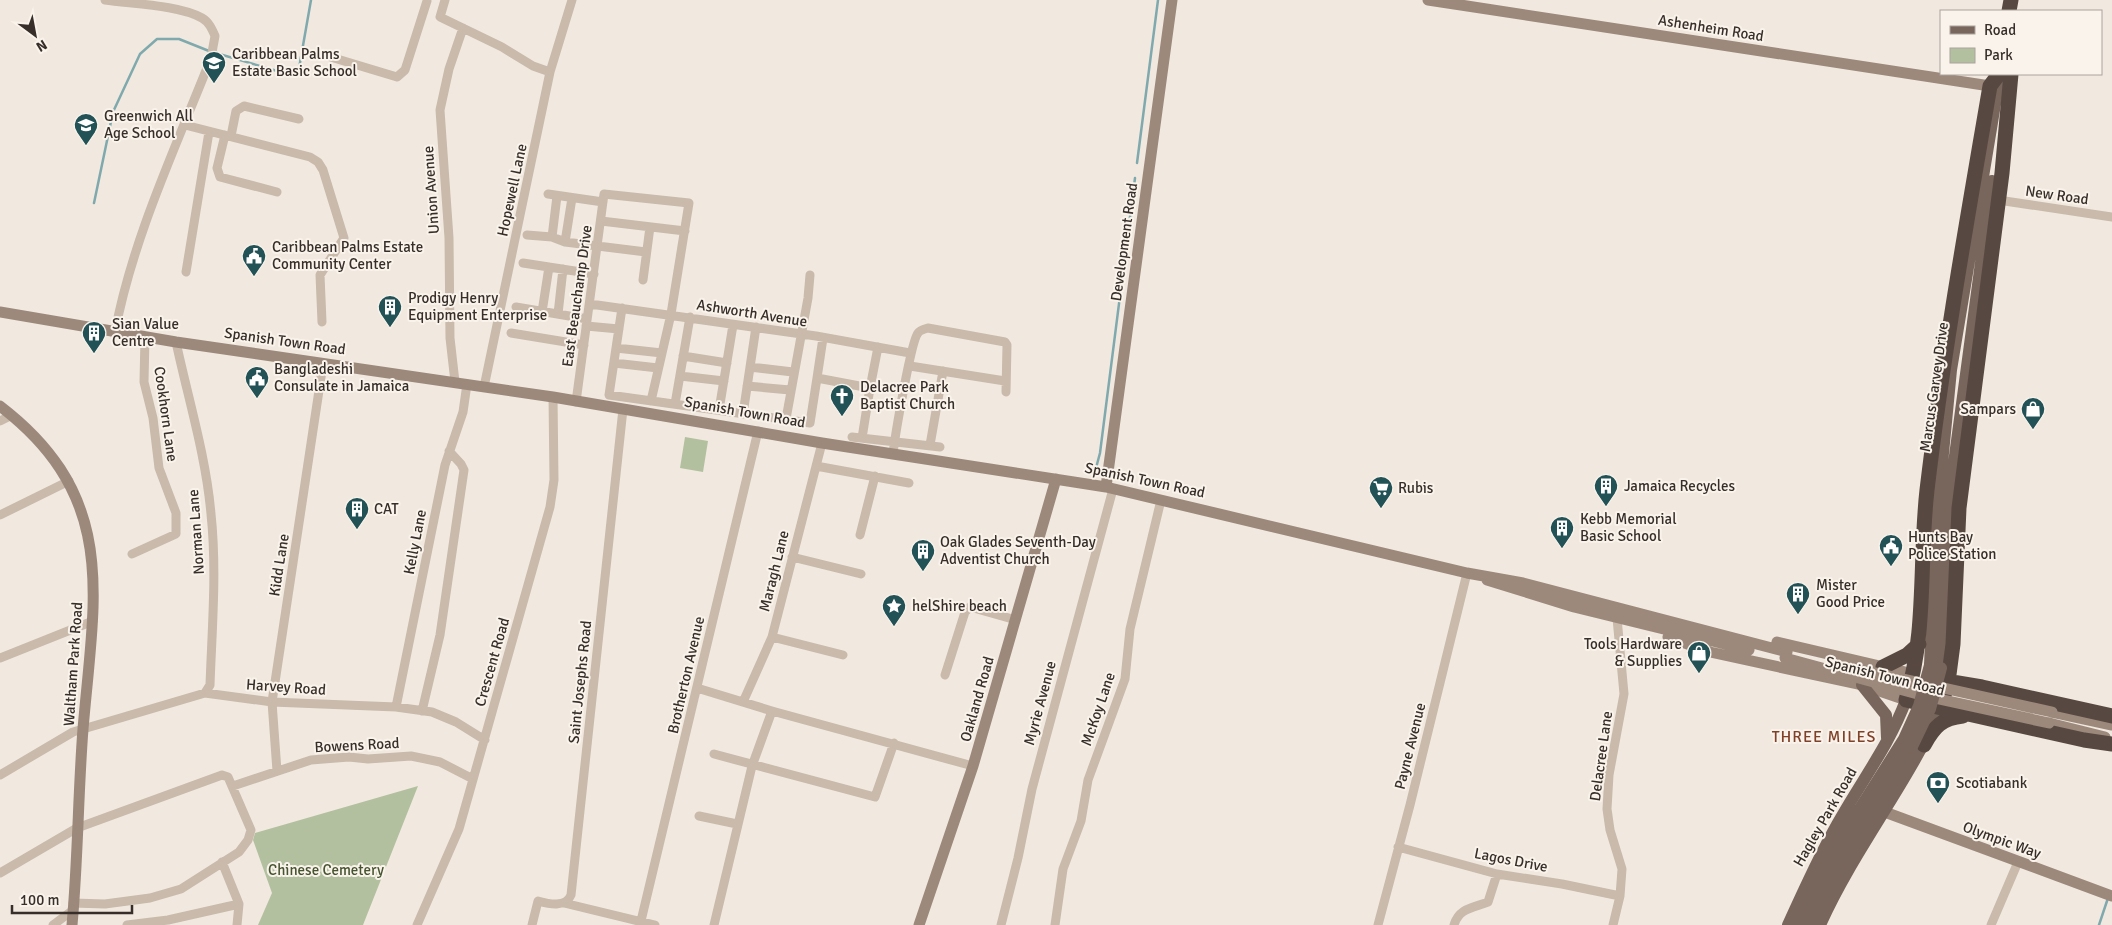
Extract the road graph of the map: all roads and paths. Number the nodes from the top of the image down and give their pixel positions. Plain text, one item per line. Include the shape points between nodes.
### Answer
1 (105, 0) edge
2 (572, 0) edge
3 (1172, 0) edge
4 (1428, 0) edge
5 (426, 1) edge
6 (443, 5) edge
7 (463, 28) junction
8 (324, 55) dead end
9 (550, 72) junction
10 (2005, 77) edge
11 (1990, 86) junction
12 (299, 119) dead end
13 (185, 125) junction
14 (209, 132) junction
15 (228, 136) junction
16 (277, 192) dead end
17 (572, 198) junction
18 (604, 198) junction
19 (1998, 200) junction
20 (2112, 217) edge
21 (600, 221) junction
22 (650, 227) junction
23 (685, 231) junction
24 (527, 235) dead end
25 (552, 237) junction
26 (565, 242) junction
27 (597, 247) junction
28 (646, 252) junction
29 (523, 263) dead end
30 (549, 267) junction
31 (562, 269) junction
32 (186, 272) dead end
33 (594, 274) junction
34 (810, 275) dead end
35 (643, 280) dead end
36 (590, 304) junction
37 (516, 307) dead end
38 (622, 308) junction
39 (0, 312) edge
40 (542, 312) junction
41 (558, 314) junction
42 (671, 314) junction
43 (690, 317) junction
44 (322, 322) dead end
45 (587, 323) junction
46 (733, 325) junction
47 (756, 327) junction
48 (619, 329) junction
49 (115, 332) junction
50 (511, 333) dead end
51 (800, 334) junction
52 (145, 337) junction
53 (823, 338) junction
54 (176, 342) junction
55 (584, 345) junction
56 (878, 347) junction
57 (616, 348) junction
58 (662, 353) junction
59 (910, 353) junction
60 (683, 356) junction
61 (614, 363) junction
62 (727, 363) junction
63 (323, 364) junction
64 (910, 366) junction
65 (750, 367) junction
66 (658, 368) junction
67 (943, 371) junction
68 (793, 372) junction
69 (680, 376) junction
70 (817, 378) junction
71 (724, 381) junction
72 (455, 382) junction
73 (1005, 382) junction
74 (467, 384) junction
75 (748, 386) junction
76 (484, 387) junction
77 (870, 388) junction
78 (790, 390) junction
79 (1006, 392) dead end
80 (553, 397) junction
81 (650, 401) junction
82 (576, 402) junction
83 (676, 404) junction
84 (0, 406) edge
85 (623, 409) junction
86 (719, 410) junction
87 (743, 414) junction
88 (12, 415) junction
89 (786, 419) junction
90 (0, 421) edge
91 (758, 430) junction
92 (852, 437) dead end
93 (862, 438) junction
94 (822, 443) junction
95 (930, 445) junction
96 (940, 447) dead end
97 (894, 448) junction
98 (449, 451) junction
99 (816, 466) junction
100 (875, 476) junction
101 (1056, 479) junction
102 (69, 481) junction
103 (909, 483) dead end
104 (1110, 488) junction
105 (1161, 500) junction
106 (0, 514) edge
107 (860, 535) dead end
108 (132, 554) dead end
109 (792, 557) junction
110 (1467, 573) junction
111 (861, 574) dead end
112 (1478, 576) junction
113 (1617, 618) junction
114 (1016, 620) junction
115 (93, 622) junction
116 (1675, 622) junction
117 (1654, 628) junction
118 (772, 637) junction
119 (1919, 644) junction
120 (1953, 644) junction
121 (843, 655) dead end
122 (1786, 655) junction
123 (0, 658) edge
124 (1883, 667) junction
125 (945, 674) dead end
126 (1914, 674) junction
127 (1948, 682) junction
128 (1862, 685) junction
129 (1982, 687) junction
130 (697, 688) junction
131 (205, 693) junction
132 (272, 702) junction
133 (743, 702) junction
134 (1924, 706) junction
135 (396, 707) junction
136 (422, 711) junction
137 (772, 711) junction
138 (2112, 716) edge
139 (1987, 718) junction
140 (2051, 718) junction
141 (2112, 724) edge
142 (83, 730) junction
143 (2112, 738) edge
144 (485, 740) junction
145 (894, 743) junction
146 (1924, 744) junction
147 (2112, 744) edge
148 (1886, 748) junction
149 (714, 754) dead end
150 (752, 766) junction
151 (974, 766) junction
152 (277, 771) junction
153 (0, 775) edge
154 (473, 779) junction
155 (233, 786) junction
156 (1882, 811) junction
157 (1864, 812) junction
158 (699, 816) dead end
159 (737, 824) junction
160 (77, 828) junction
161 (1398, 847) junction
162 (222, 862) junction
163 (2018, 862) junction
164 (0, 873) edge
165 (1497, 874) junction
166 (2108, 894) edge
167 (1620, 896) junction
168 (564, 903) junction
169 (239, 904) junction
170 (73, 906) junction
171 (641, 923) edge
172 (53, 925) edge
173 (72, 925) edge
174 (127, 925) edge
175 (237, 925) edge
176 (417, 925) edge
177 (532, 925) edge
178 (655, 925) edge
179 (714, 925) edge
180 (919, 925) edge
181 (1001, 925) edge
182 (1055, 925) edge
183 (1378, 925) edge
184 (1454, 925) edge
185 (1613, 925) edge
186 (1788, 925) edge
187 (1798, 925) edge
188 (1809, 925) edge
189 (1820, 925) edge
190 (1991, 925) edge

1 - 13 street via 182,11 201,17 212,28 215,45
2 - 9 street, Hopewell Lane
3 - 104 main road, Development Road
4 - 11 main road, Ashenheim Road
5 - 6 street
5 - 8 street via 405,70 397,77
6 - 7 street via 440,17
7 - 9 street
7 - 72 street, Union Avenue via 446,78 440,110 450,338
9 - 76 street, Hopewell Lane
10 - 11 highway, Marcus Garvey Drive
10 - 19 highway via 2007,130
10 - 134 main road, Marcus Garvey Drive, bridge via 1940,528
11 - 119 highway, Marcus Garvey Drive via 1927,491
12 - 15 street via 244,106 236,111
13 - 14 street
13 - 49 street via 134,255
14 - 15 street
14 - 32 street
15 - 16 street via 217,168 220,177
15 - 44 street via 310,157 323,170 344,238 320,275
17 - 18 street
17 - 25 street via 552,195
17 - 26 street
18 - 21 street, East Beauchamp Drive
18 - 23 street via 689,203
19 - 20 street, New Road
19 - 120 highway via 1958,508
21 - 22 street
21 - 27 street, East Beauchamp Drive
22 - 23 street
22 - 28 street
23 - 42 street
24 - 25 street
25 - 26 street
26 - 27 street
27 - 28 street
27 - 33 street, East Beauchamp Drive
28 - 35 street
29 - 30 street
30 - 31 street
30 - 40 street
31 - 33 street
31 - 41 street
33 - 36 street, East Beauchamp Drive
34 - 51 street
36 - 38 street, Ashworth Avenue
36 - 45 street, East Beauchamp Drive
37 - 40 street
38 - 42 street, Ashworth Avenue
38 - 48 street
39 - 49 main road, Spanish Town Road
40 - 41 street
41 - 45 street
42 - 43 street, Ashworth Avenue
42 - 58 street
43 - 46 street, Ashworth Avenue
43 - 60 street
45 - 48 street
45 - 55 street, East Beauchamp Drive
46 - 47 street, Ashworth Avenue
46 - 62 street
47 - 51 street, Ashworth Avenue
47 - 65 street
48 - 57 street
49 - 52 main road, Spanish Town Road
50 - 55 street
51 - 53 street, Ashworth Avenue
51 - 68 street
52 - 54 main road, Spanish Town Road
52 - 108 street, Cookhorn Lane via 144,382 153,418 159,468 176,513 176,534
53 - 56 street, Ashworth Avenue
53 - 70 street
54 - 63 main road, Spanish Town Road
54 - 131 street, Norman Lane via 211,513 212,625 210,685
55 - 82 street, East Beauchamp Drive
56 - 59 street, Ashworth Avenue
56 - 77 street
57 - 58 street
57 - 61 street
58 - 66 street
59 - 64 street
59 - 73 street via 918,333 928,328 1001,340 1007,345
60 - 62 street
60 - 69 street
61 - 66 street
61 - 81 street via 609,395
62 - 71 street
63 - 72 main road, Spanish Town Road
63 - 132 street, Kidd Lane
64 - 67 street
64 - 97 street
65 - 68 street
65 - 75 street
66 - 81 street
67 - 73 street
67 - 95 street
68 - 78 street
69 - 71 street
69 - 83 street
70 - 77 street
70 - 89 street via 810,423
71 - 86 street
72 - 74 main road, Spanish Town Road
73 - 79 street
74 - 76 main road, Spanish Town Road
74 - 98 street, Kelly Lane via 463,412
75 - 78 street
75 - 87 street
76 - 80 main road, Spanish Town Road
77 - 93 street
78 - 89 street
80 - 82 main road, Spanish Town Road
80 - 144 street, Crescent Road via 554,480 550,508
81 - 83 street
82 - 85 main road, Spanish Town Road
83 - 86 street
84 - 88 main road, Waltham Park Road
85 - 91 main road, Spanish Town Road
85 - 168 street, Saint Josephs Road via 571,895
86 - 87 street
87 - 89 street
88 - 90 street
88 - 102 main road, Waltham Park Road via 44,445
91 - 94 main road, Spanish Town Road
91 - 130 street, Brotherton Avenue
92 - 93 street
93 - 97 street
94 - 97 main road, Spanish Town Road
94 - 99 street, Maragh Lane
95 - 96 street
95 - 97 street
97 - 101 main road, Spanish Town Road
98 - 135 street, Kelly Lane
98 - 136 street via 464,470 440,635
99 - 100 street
99 - 109 street, Maragh Lane
100 - 103 street
100 - 107 street
101 - 104 main road, Spanish Town Road
101 - 114 main road, Oakland Road
102 - 106 street
102 - 115 main road, Waltham Park Road via 80,506 90,544
104 - 105 main road, Spanish Town Road
104 - 181 street, Myrie Avenue via 1032,789
105 - 110 main road, Spanish Town Road
105 - 182 street, McKoy Lane via 1130,629 1125,679 1088,780 1081,821 1063,869
109 - 111 street
109 - 118 street, Maragh Lane
110 - 112 main road, Spanish Town Road
110 - 161 street, Payne Avenue
112 - 113 main road, Spanish Town Road via 1499,585
112 - 116 main road, Spanish Town Road via 1506,579
113 - 117 main road, Spanish Town Road
113 - 167 street, Delacree Lane via 1624,694 1609,775 1607,809 1622,869
114 - 125 street via 970,607 965,612
114 - 151 main road, Oakland Road
115 - 123 street
115 - 142 main road, Waltham Park Road
116 - 122 main road, Spanish Town Road
116 - 124 main road, Spanish Town Road via 1748,635
117 - 122 main road, Spanish Town Road
117 - 128 main road, Spanish Town Road via 1671,639 1710,652
118 - 121 street
118 - 133 street, Maragh Lane
119 - 124 highway via 1907,655
119 - 126 highway, Marcus Garvey Drive
120 - 127 highway
120 - 129 highway via 1956,668 1969,681
122 - 140 main road, Spanish Town Road, bridge
124 - 126 main road, Spanish Town Road
126 - 127 highway, Spanish Town Road
126 - 134 highway, Marcus Garvey Drive
127 - 129 highway, Spanish Town Road
127 - 134 highway
128 - 134 main road, Spanish Town Road
128 - 148 main road via 1886,715
129 - 138 highway, Spanish Town Road
130 - 133 street
130 - 171 street, Brotherton Avenue
131 - 132 street, Harvey Road
131 - 142 street, Harvey Road
132 - 135 street, Harvey Road
132 - 152 street, Kidd Lane
133 - 137 street
134 - 139 highway, Spanish Town Road
134 - 146 main road
134 - 148 main road, Hagley Park Road
134 - 157 main road, Hagley Park Road, bridge
135 - 136 street, Harvey Road
136 - 144 street, Harvey Road via 456,722
137 - 145 street
137 - 150 street
139 - 146 highway via 1948,718 1936,726
139 - 147 highway, Spanish Town Road
140 - 141 main road, Spanish Town Road
140 - 143 main road, Spanish Town Road
142 - 153 street, Harvey Road via 53,742
142 - 160 main road, Waltham Park Road
144 - 154 street, Crescent Road
145 - 150 street via 875,798
145 - 151 street
146 - 156 main road
148 - 156 main road via 1873,780 1872,794
148 - 186 main road, Hagley Park Road via 1841,818
149 - 150 street
150 - 159 street
151 - 180 main road, Oakland Road
152 - 154 street, Bowens Road via 311,760 411,756 440,762
152 - 155 street, Bowens Road
154 - 176 street, Crescent Road via 459,829
155 - 160 street via 228,777 222,775
155 - 162 street via 251,830 239,852
156 - 163 main road, Olympic Way
156 - 189 main road via 1835,891
157 - 187 main road, Hagley Park Road via 1812,891
157 - 188 main road, Hagley Park Road
158 - 159 street
159 - 179 street
160 - 164 street
160 - 170 main road, Waltham Park Road
161 - 165 street, Lagos Drive
161 - 183 street, Payne Avenue
162 - 169 street
162 - 170 street via 181,889 166,894
163 - 166 main road, Olympic Way
163 - 190 street
165 - 167 street, Lagos Drive
165 - 184 street via 1488,902 1464,910
167 - 185 street, Delacree Lane
168 - 171 street
168 - 177 street via 538,900
169 - 174 street via 168,920
169 - 175 street
170 - 172 street
170 - 173 main road, Waltham Park Road
171 - 178 street

